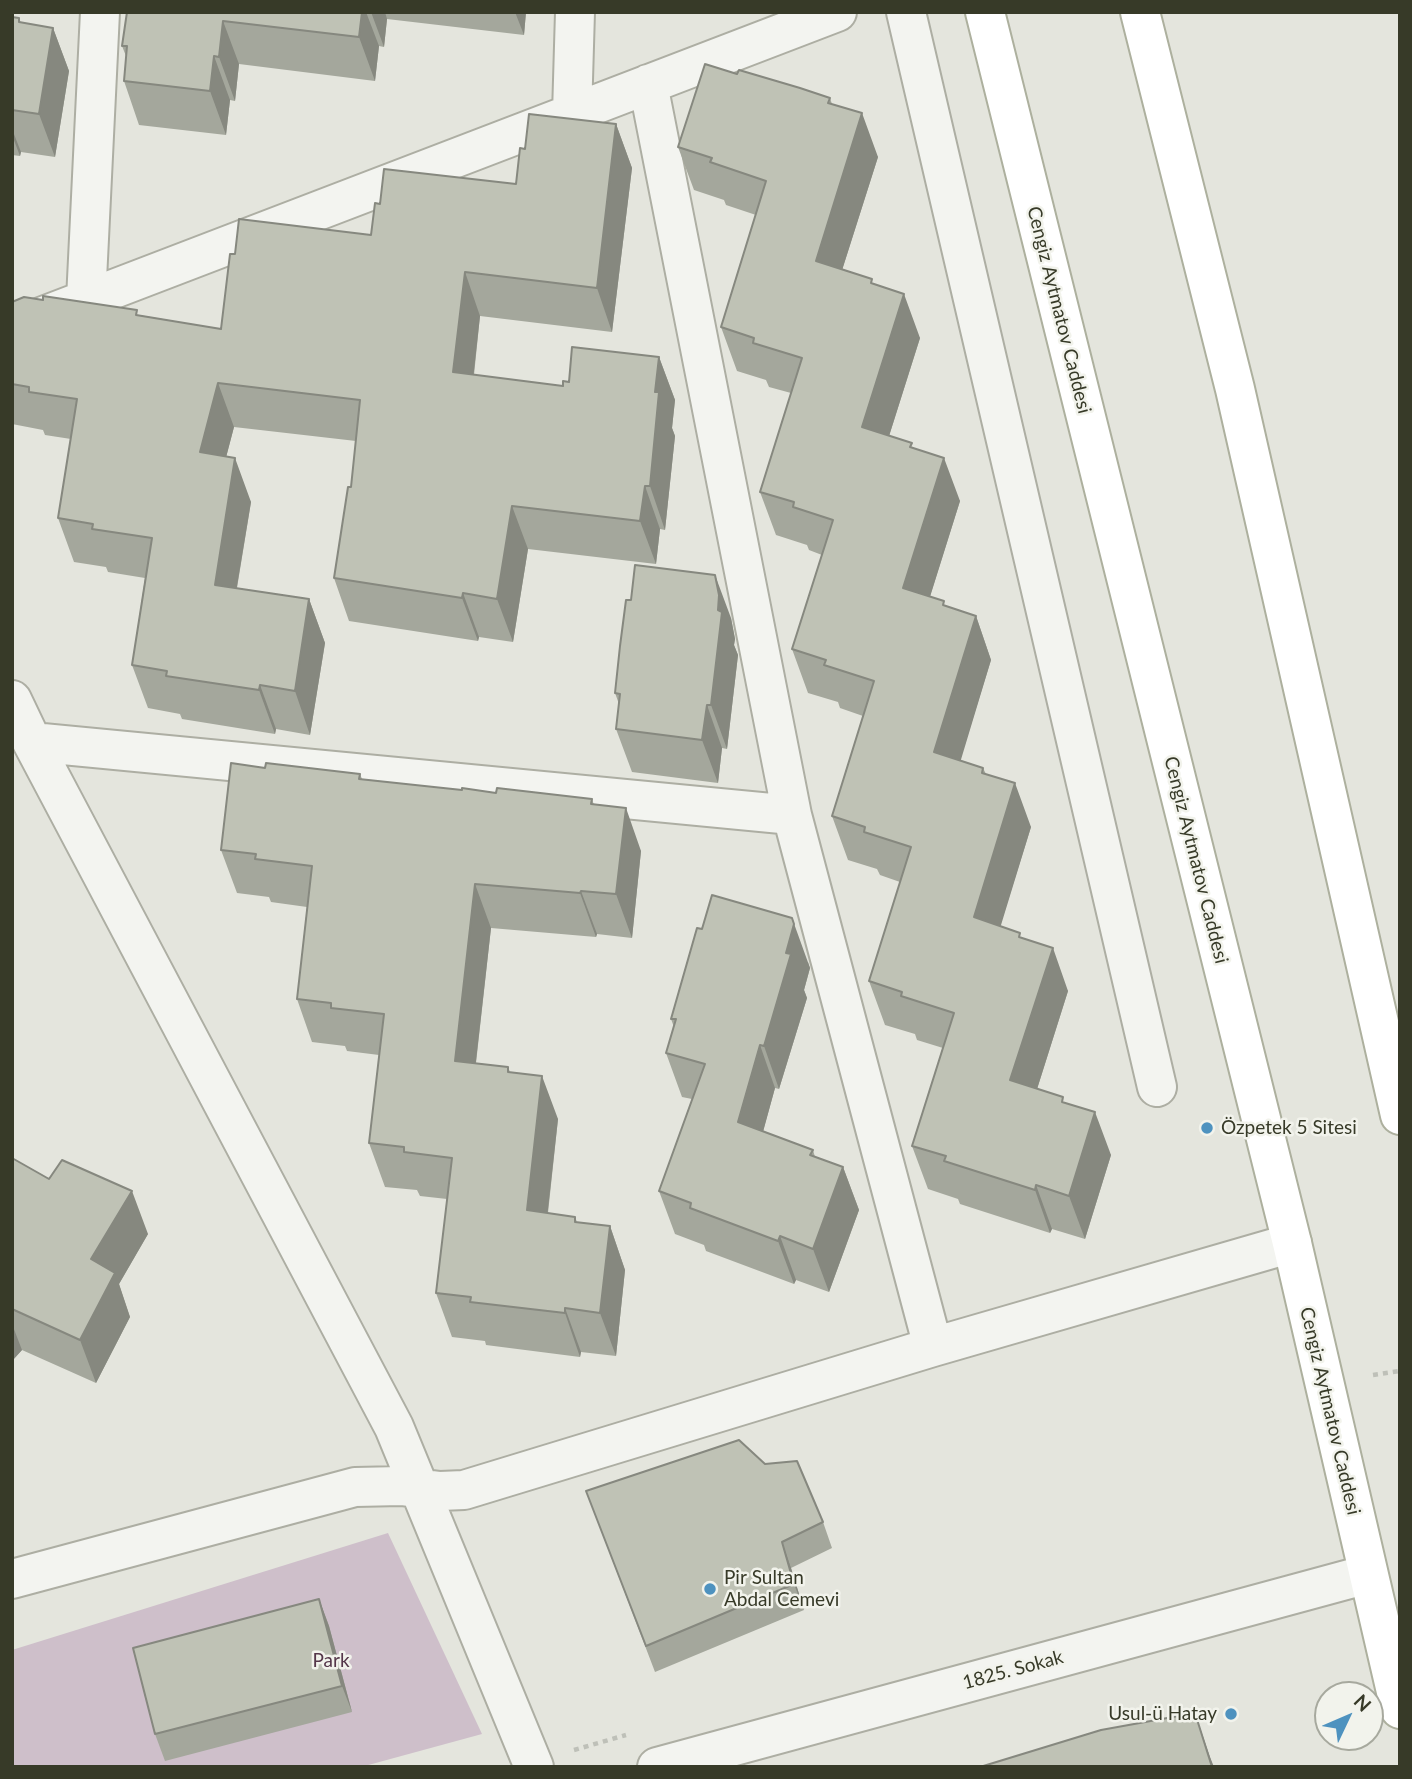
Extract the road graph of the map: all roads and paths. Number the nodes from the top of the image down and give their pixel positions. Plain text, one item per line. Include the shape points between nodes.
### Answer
1 (100, 12) edge
2 (575, 12) edge
3 (837, 12) edge
4 (906, 12) edge
5 (985, 12) edge
6 (1140, 12) edge
7 (648, 84) junction
8 (572, 114) junction
9 (86, 300) junction
10 (12, 328) edge
11 (12, 701) edge
12 (32, 742) junction
13 (792, 815) junction
14 (1157, 1087) dead end
15 (1400, 1115) edge
16 (1292, 1243) junction
17 (933, 1347) junction
18 (1400, 1371) edge
19 (1373, 1375) dead end
20 (419, 1488) junction
21 (1368, 1574) junction
22 (12, 1579) edge
23 (1400, 1709) edge
24 (534, 1767) edge
25 (657, 1767) edge

1 - 9 street
2 - 8 street
3 - 7 street
4 - 14 street
5 - 16 main road, Cengiz Aytmatov Caddesi
6 - 15 main road via 1235,389
7 - 8 street
7 - 13 street
8 - 9 street
9 - 10 street
11 - 12 street
12 - 13 street
12 - 20 street via 394,1427
13 - 17 street
16 - 17 street
16 - 21 main road, Cengiz Aytmatov Caddesi
17 - 20 street via 490,1484 464,1490
18 - 19 path
20 - 22 street via 355,1486
20 - 24 street
21 - 23 main road, Cengiz Aytmatov Caddesi
21 - 25 street, 1825. Sokak

